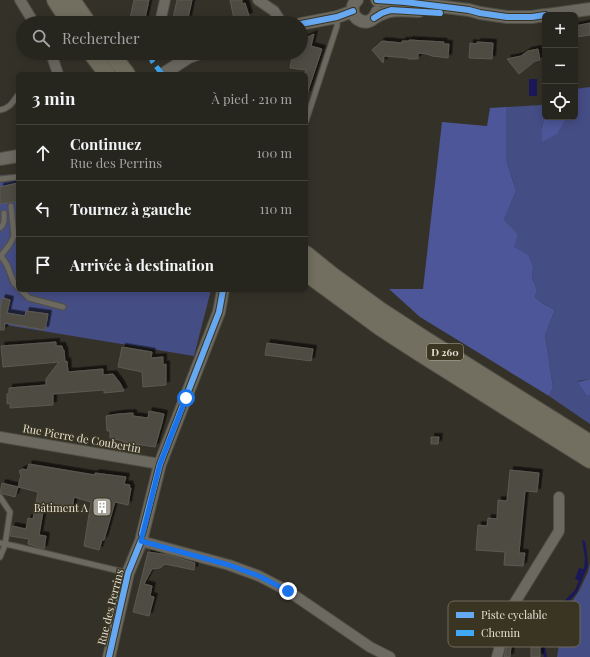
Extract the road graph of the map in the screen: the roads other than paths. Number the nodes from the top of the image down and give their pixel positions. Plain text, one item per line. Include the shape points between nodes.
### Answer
1 (20, 0) edge
2 (55, 0) edge
3 (72, 0) edge
4 (165, 0) edge
5 (258, 0) edge
6 (372, 0) edge
7 (377, 0) edge
8 (355, 6) edge
9 (590, 9) edge
10 (568, 12) edge
11 (480, 13) junction
12 (30, 16) edge
13 (65, 16) edge
14 (83, 16) edge
15 (162, 16) edge
16 (277, 16) edge
17 (542, 16) edge
18 (337, 17) junction
19 (374, 18) junction
20 (308, 23) edge
21 (53, 60) edge
22 (96, 60) edge
23 (116, 60) edge
24 (184, 60) edge
25 (57, 72) edge
26 (105, 72) edge
27 (125, 72) edge
28 (166, 72) edge
29 (16, 98) edge
30 (0, 110) edge
31 (308, 115) edge
32 (16, 156) edge
33 (0, 159) edge
34 (16, 177) edge
35 (0, 179) edge
36 (2, 213) edge
37 (0, 228) edge
38 (15, 240) edge
39 (0, 256) edge
40 (308, 256) edge
41 (308, 274) edge
42 (16, 285) edge
43 (23, 292) edge
44 (223, 292) edge
45 (63, 307) dead end
46 (0, 437) edge
47 (590, 443) edge
48 (590, 460) edge
49 (160, 464) junction
50 (0, 497) edge
51 (558, 497) dead end
52 (141, 541) junction
53 (3, 544) edge
54 (0, 557) edge
55 (128, 574) junction
56 (516, 601) edge
57 (500, 647) edge
58 (108, 657) edge
59 (390, 657) edge
60 (497, 657) edge

1 - 12 street
2 - 13 highway
3 - 14 highway
4 - 15 street
5 - 16 street
6 - 19 street via 377,8
7 - 11 street
8 - 18 street
8 - 19 street via 354,16 357,19 367,22
9 - 10 street
11 - 17 street via 507,17
11 - 19 street via 469,15 391,10
18 - 20 street
18 - 31 lane via 337,26
21 - 25 street
22 - 26 highway
23 - 27 highway
24 - 28 street
29 - 30 lane via 6,109
32 - 33 street
34 - 35 lane
36 - 37 lane via 5,221
36 - 38 lane via 11,209
38 - 39 lane
39 - 42 lane
40 - 47 highway, D 260 via 392,318
41 - 48 highway, D 260 via 393,336
43 - 45 lane via 29,298
44 - 49 street, Rue des Perrins via 220,312
46 - 49 street, Rue Pierre de Coubertin
49 - 52 street, Rue des Perrins
50 - 53 lane via 10,512
51 - 56 street via 559,531
52 - 55 street, Rue des Perrins
52 - 59 street via 229,565 259,576 288,591 370,647
53 - 54 lane
53 - 55 lane
55 - 58 street, Rue des Perrins
57 - 60 street

